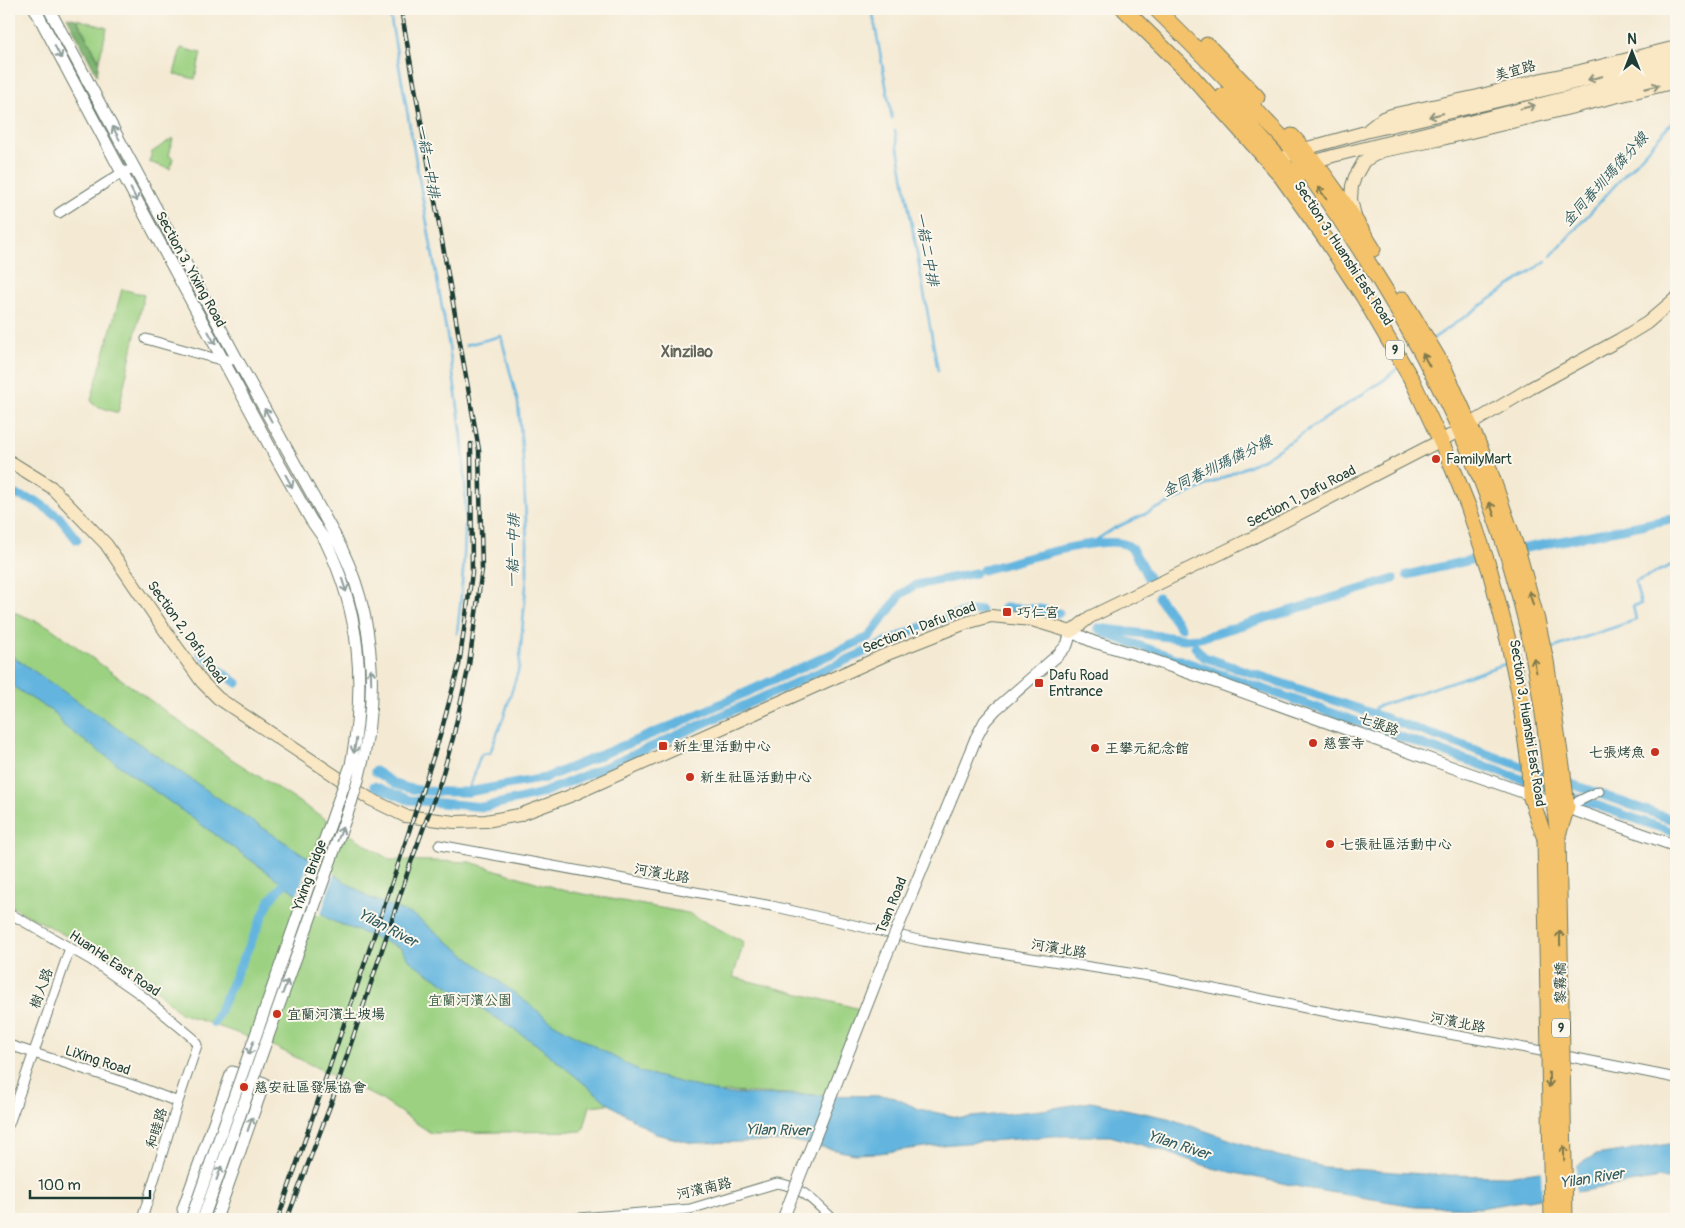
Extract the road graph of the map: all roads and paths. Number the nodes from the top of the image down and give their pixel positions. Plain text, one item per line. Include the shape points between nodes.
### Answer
1 (35, 9) edge
2 (49, 9) edge
3 (1124, 9) edge
4 (1138, 9) edge
5 (1156, 9) edge
6 (1170, 9) edge
7 (1676, 47) edge
8 (1676, 59) edge
9 (1676, 70) edge
10 (1676, 82) edge
11 (1365, 132) junction
12 (1372, 146) junction
13 (1299, 150) junction
14 (1364, 162) junction
15 (1293, 166) junction
16 (136, 169) junction
17 (123, 172) junction
18 (59, 213) dead end
19 (1357, 223) junction
20 (1368, 240) junction
21 (1382, 283) junction
22 (1676, 298) edge
23 (146, 339) dead end
24 (237, 359) junction
25 (224, 361) junction
26 (1455, 433) junction
27 (9, 461) edge
28 (330, 537) junction
29 (1071, 632) junction
30 (1545, 765) junction
31 (1599, 791) dead end
32 (364, 795) joint
33 (1548, 801) junction
34 (1551, 838) junction
35 (438, 845) dead end
36 (1676, 846) edge
37 (9, 913) edge
38 (70, 948) junction
39 (9, 1045) edge
40 (197, 1045) joint
41 (32, 1053) junction
42 (1676, 1078) edge
43 (226, 1088) junction
44 (258, 1099) junction
45 (178, 1102) junction
46 (9, 1124) edge
47 (142, 1219) edge
48 (186, 1219) edge
49 (191, 1219) edge
50 (203, 1219) edge
51 (216, 1219) edge
52 (567, 1219) edge
53 (783, 1219) edge
54 (833, 1219) edge
55 (1552, 1219) edge
56 (1565, 1219) edge

1 -> 17 street, Section 3, Yixing Road
16 -> 2 street, Section 3, Yixing Road
3 - 15 main road, Section 3, Huanshi East Road / 9 via 1189,73
4 - 15 main road, Section 3, Huanshi East Road / 9
5 - 13 main road, Section 3, Huanshi East Road / 9
6 - 13 main road, Section 3, Huanshi East Road / 9 via 1228,66
7 - 11 main road, 美宜路 via 1396,114 1383,118
8 -> 11 main road, 美宜路
12 -> 9 main road
14 -> 10 main road via 1382,151
11 - 13 main road, 美宜路
12 - 14 street
12 - 15 main road
13 - 15 main road, Section 3, Huanshi East Road / 9
13 - 15 main road, 美宜路
14 - 19 main road via 1352,186 1351,199
15 - 19 main road, Section 3, Huanshi East Road / 9
21 -> 15 main road, Section 3, Huanshi East Road / 9 via 1345,224
15 - 26 main road, Section 3, Huanshi East Road / 9 via 1325,238 1413,382
16 - 17 street
16 - 24 street, Section 3, Yixing Road
17 - 18 street
17 -> 25 street, Section 3, Yixing Road
19 - 20 main road, Section 3, Huanshi East Road / 9
20 - 21 main road
20 - 26 main road, Section 3, Huanshi East Road / 9 via 1444,368
26 -> 21 main road, Section 3, Huanshi East Road / 9 via 1434,376
22 - 26 main road, Section 1, Dafu Road via 1647,323
23 - 25 street
24 - 25 street
28 -> 24 street, Section 3, Yixing Road
25 -> 28 street, Section 3, Yixing Road via 311,520
26 - 29 main road, Section 1, Dafu Road via 1090,617
26 - 30 main road, Section 3, Huanshi East Road / 9 via 1468,506 1490,571 1513,666
30 -> 26 main road, Section 3, Huanshi East Road / 9 via 1546,661 1537,620 1487,463
27 - 32 main road, Section 2, Dafu Road via 51,487 106,544 197,675 218,698
28 -> 49 street, Yixing Bridge, bridge via 358,647 358,730 351,765
50 -> 28 street, Yixing Bridge, bridge via 360,778 369,731 372,687 367,626 356,582
29 - 32 main road, Section 1, Dafu Road via 1032,620 991,616 966,623 885,654 570,796 519,815 486,821 426,819 405,816
29 - 33 street, 七張路
29 - 53 street, Tsan Road, bridge via 1067,645 996,709 976,738
30 - 33 main road, Section 3, Huanshi East Road / 9
30 - 33 main road, Section 3, Huanshi East Road / 9
31 - 33 street
33 - 34 main road, Section 3, Huanshi East Road / 9
33 - 34 main road, Section 3, Huanshi East Road / 9
33 - 36 street, 七張路
34 -> 55 main road, 黎霧橋 / 9, bridge
56 -> 34 main road, 黎霧橋 / 9, bridge
35 - 42 street, 河濱北路 via 772,906 923,941 1161,978
37 - 38 street, HuanHe East Road
38 - 40 street, HuanHe East Road via 140,994 193,1038
38 - 41 street, 樹人路
39 - 41 street, LiXing Road
40 - 45 street, 和睦路
41 - 45 street, LiXing Road
41 - 46 street, 樹人路
43 - 44 street
43 - 44 street via 232,1072 264,1084
43 - 48 street via 183,1209
51 -> 44 street
45 - 47 street, 和睦路
52 - 54 street, 河濱南路 via 690,1209 777,1183 791,1185

